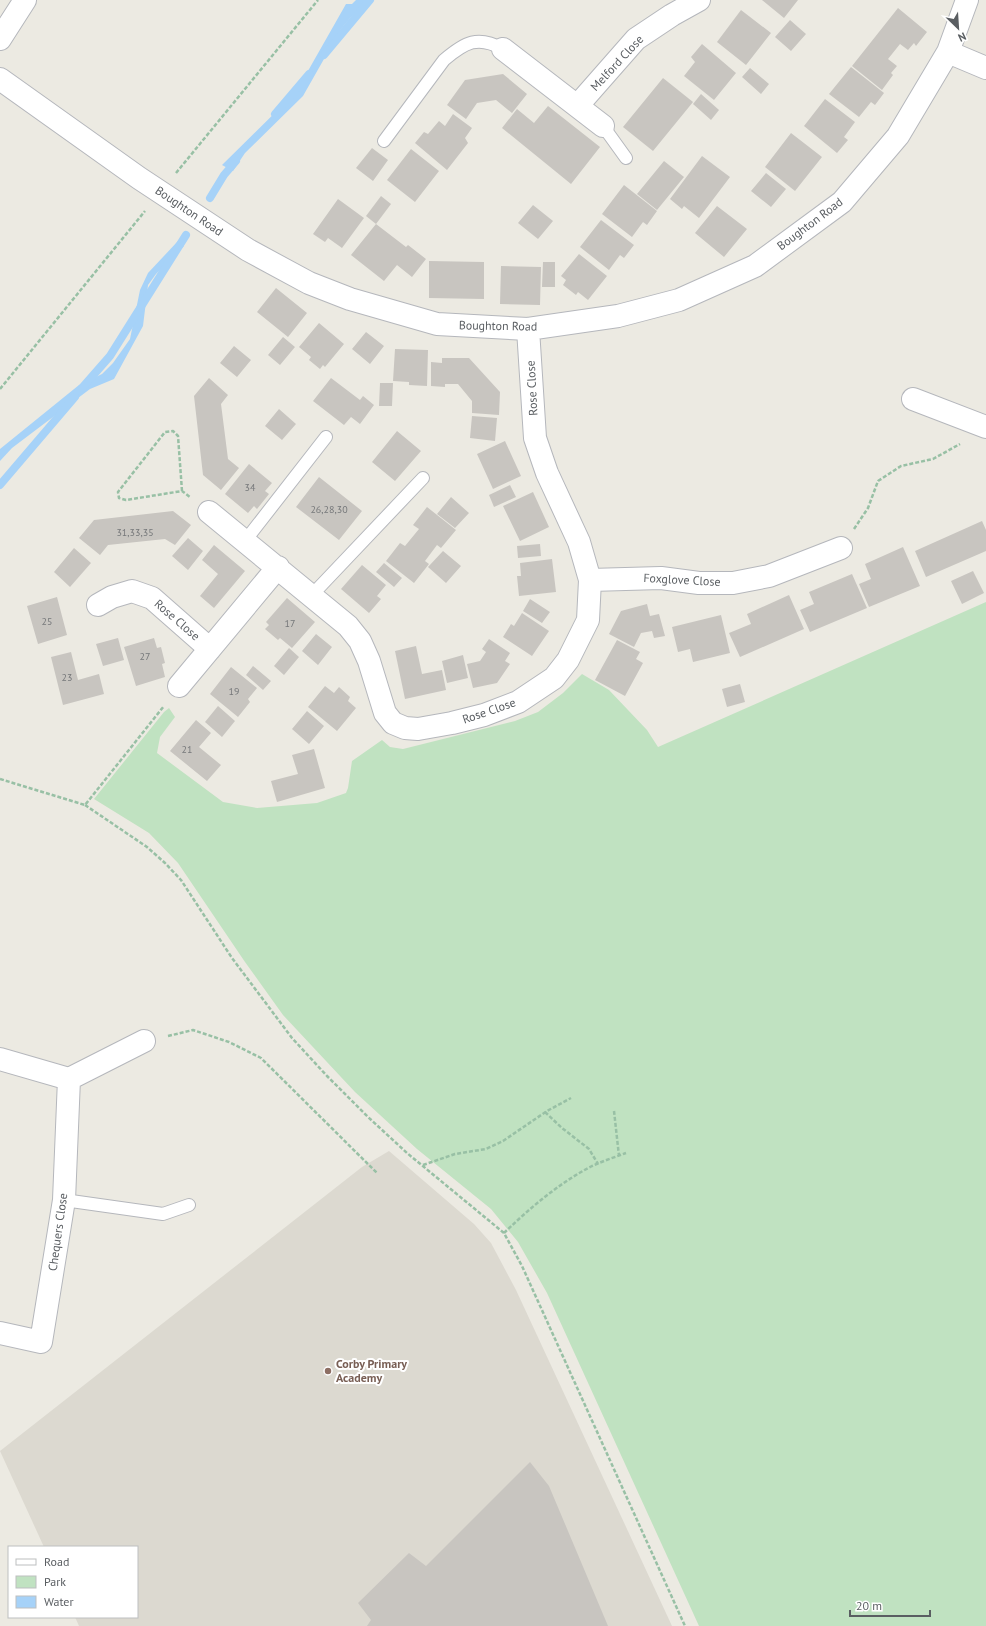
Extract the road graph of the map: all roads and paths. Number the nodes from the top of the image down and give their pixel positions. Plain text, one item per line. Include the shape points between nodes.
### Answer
1 (24, 0) edge
2 (699, 0) edge
3 (967, 0) edge
4 (0, 39) edge
5 (503, 49) joint
6 (948, 52) junction
7 (986, 68) edge
8 (0, 79) edge
9 (578, 106) junction
10 (603, 126) joint
11 (384, 141) dead end
12 (626, 158) dead end
13 (528, 329) junction
14 (913, 399) dead end
15 (986, 427) edge
16 (326, 437) dead end
17 (961, 444) dead end
18 (423, 478) dead end
19 (182, 491) joint
20 (209, 512) dead end
21 (245, 541) junction
22 (841, 548) joint
23 (278, 567) junction
24 (590, 580) junction
25 (311, 596) junction
26 (98, 605) dead end
27 (210, 649) junction
28 (179, 686) joint
29 (0, 779) edge
30 (85, 805) junction
31 (144, 1041) joint
32 (0, 1060) edge
33 (69, 1079) junction
34 (571, 1098) dead end
35 (614, 1111) dead end
36 (545, 1112) junction
37 (626, 1153) dead end
38 (619, 1156) junction
39 (598, 1164) junction
40 (424, 1166) junction
41 (377, 1173) dead end
42 (64, 1200) junction
43 (188, 1205) dead end
44 (504, 1233) junction
45 (0, 1333) edge
46 (685, 1626) edge

1 - 4 street
2 - 9 street, Melford Close via 636,39
3 - 6 street, Boughton Road
5 - 9 street
5 - 11 lane via 491,42 479,41 455,50 444,60
6 - 7 street
6 - 13 street, Boughton Road via 898,136 842,202 755,266 679,300 618,316
8 - 13 street, Boughton Road via 139,178 248,250 309,283 350,299 437,324
9 - 10 street
10 - 12 lane
13 - 24 street, Rose Close via 534,438 579,542
14 - 15 street
16 - 21 lane
17 - 22 path via 933,459 901,466 878,481 868,508
18 - 25 lane
19 - 19 path via 126,500 119,498 118,492 165,432 173,431 178,436
20 - 21 street, Rose Close
21 - 23 street, Rose Close
22 - 24 street, Foxglove Close via 770,576 733,582 699,583 661,578
23 - 25 street, Rose Close
23 - 27 street, Rose Close
24 - 25 street, Rose Close via 588,620 568,660 554,678 518,702 452,723 418,729 405,728 393,723 385,713 370,661 360,641 348,626
26 - 27 street, Rose Close via 112,597 132,591 152,598
27 - 28 street, Rose Close
28 - 30 path
29 - 30 path
30 - 40 path via 147,847 181,880 232,958 292,1038 368,1117
31 - 33 street
31 - 41 path via 193,1030 229,1042 261,1058
32 - 33 street
33 - 42 street, Chequers Close
34 - 36 path
35 - 38 path
36 - 39 path via 589,1150
36 - 40 path via 503,1141 486,1149 455,1154
37 - 38 path
38 - 39 path
39 - 44 path via 558,1187 523,1214
40 - 44 path
42 - 43 lane via 163,1214
42 - 45 street, Chequers Close via 41,1342
44 - 46 path via 522,1266

